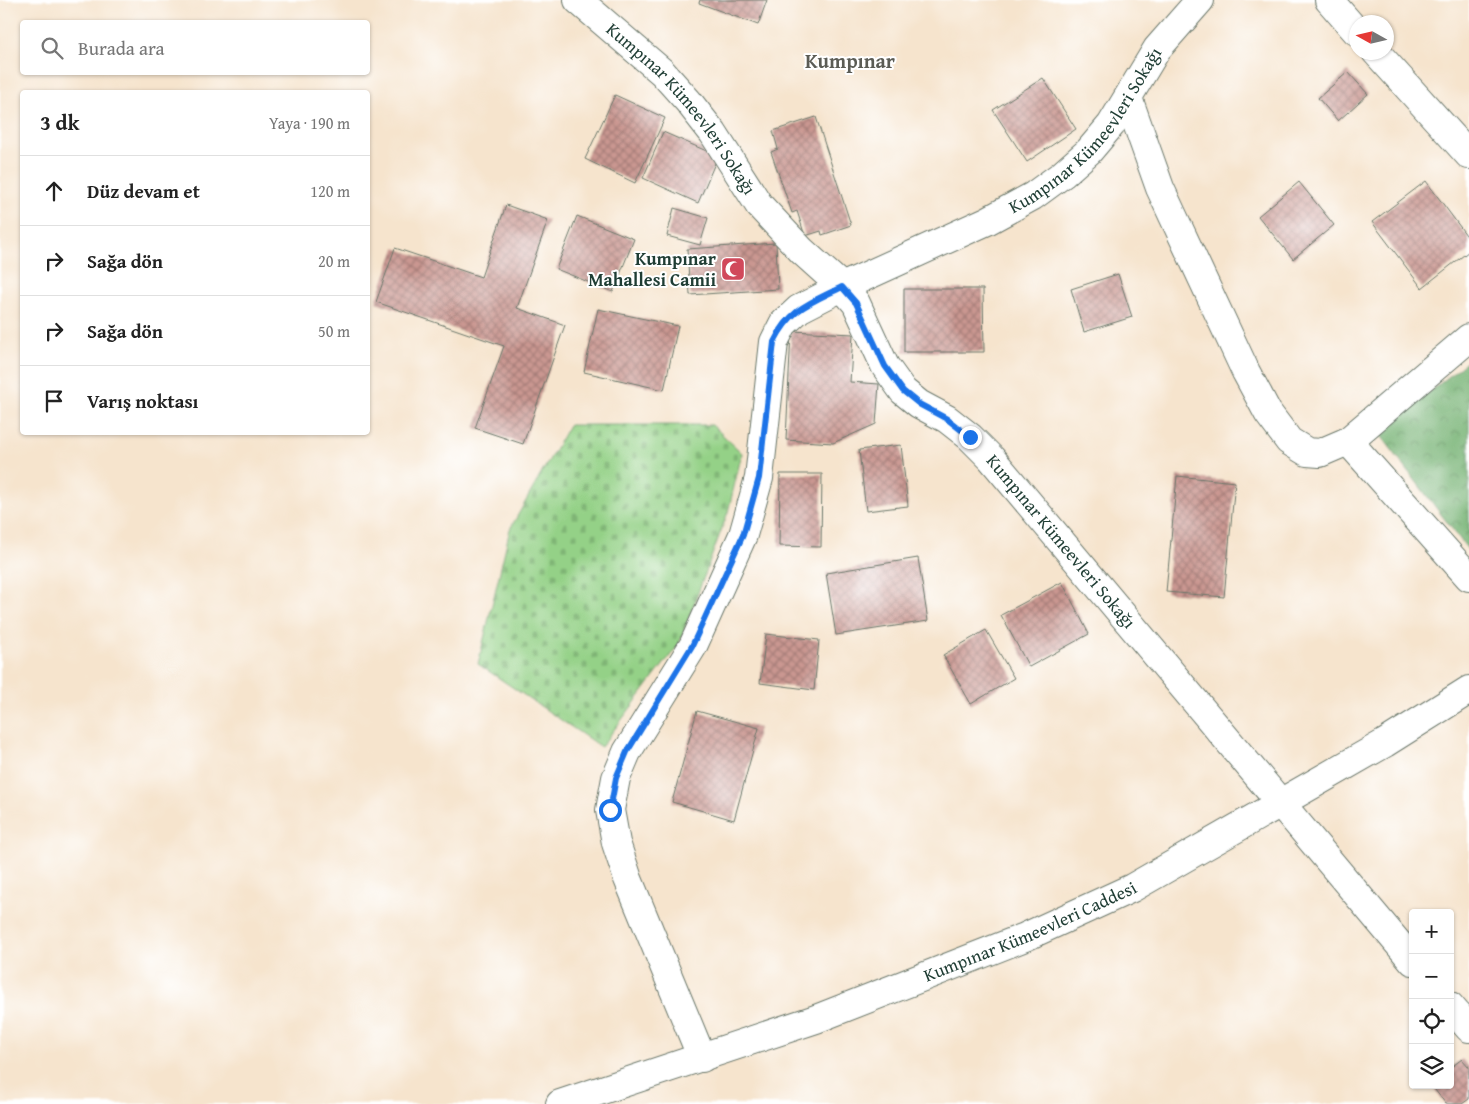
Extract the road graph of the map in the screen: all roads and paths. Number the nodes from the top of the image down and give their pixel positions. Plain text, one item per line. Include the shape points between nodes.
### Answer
1 (578, 0) edge
2 (1200, 0) edge
3 (1329, 0) edge
4 (1349, 23) edge
5 (1383, 60) edge
6 (1128, 98) junction
7 (1469, 154) edge
8 (842, 287) junction
9 (1469, 338) edge
10 (1348, 441) junction
11 (1469, 577) edge
12 (1469, 690) edge
13 (1282, 803) junction
14 (1409, 956) edge
15 (1454, 1011) edge
16 (1469, 1028) edge
17 (702, 1058) junction
18 (560, 1104) edge

1 - 8 street, Kumpınar Kümeevleri Sokağı via 662,72 713,133 759,205 802,251
2 - 6 street, Kumpınar Kümeevleri Sokağı via 1157,49
3 - 4 street
5 - 7 street
6 - 8 street, Kumpınar Kümeevleri Sokağı via 1089,151 1033,196 987,221
6 - 10 street via 1160,188 1268,413 1289,442 1307,452 1320,452
8 - 13 street, Kumpınar Kümeevleri Sokağı via 856,303 885,366 903,391 947,419 991,458
8 - 17 street, Kumpınar Kümeevleri Sokağı via 798,309 783,324 774,342 759,478 743,535 692,646 627,752 616,778 610,810 616,843 628,879
9 - 10 street
10 - 11 street
12 - 13 street, Kumpınar Kümeevleri Caddesi via 1386,744
13 - 14 street, Kumpınar Kümeevleri Sokağı
13 - 17 street, Kumpınar Kümeevleri Caddesi via 1132,888 1025,937 816,1019
15 - 16 street
17 - 18 street, Kumpınar Kümeevleri Caddesi

